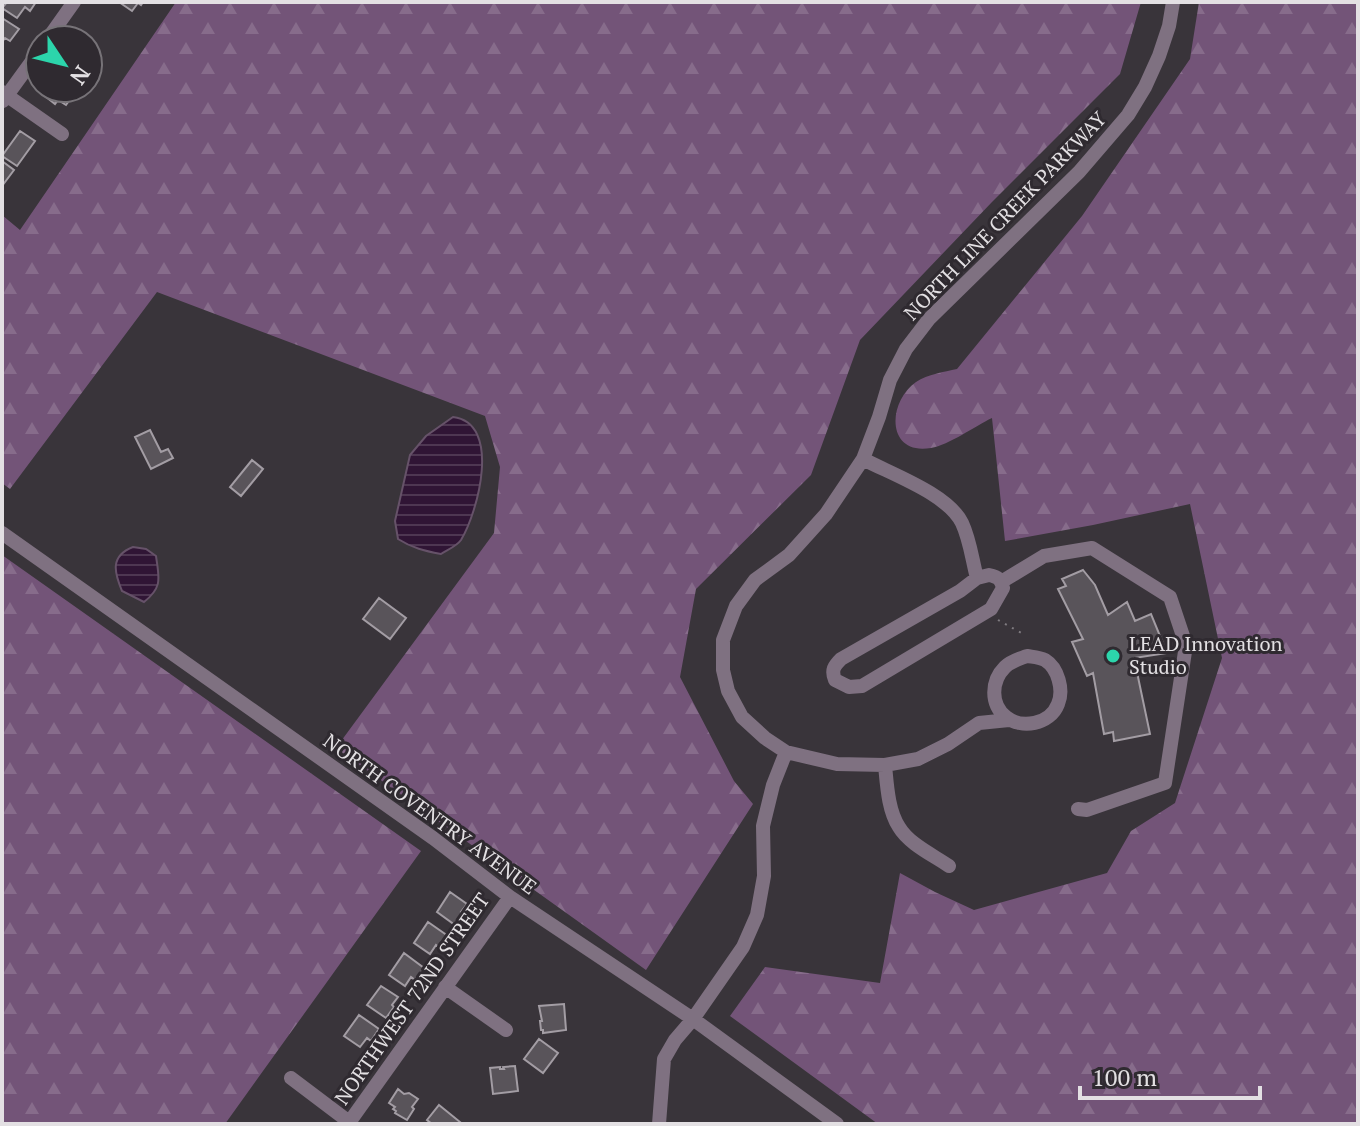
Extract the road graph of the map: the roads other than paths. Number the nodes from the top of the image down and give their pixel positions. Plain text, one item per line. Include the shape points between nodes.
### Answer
1 (74, 2) edge
2 (1173, 2) edge
3 (58, 24) edge
4 (24, 71) edge
5 (4, 97) edge
6 (62, 134) dead end
7 (863, 459) junction
8 (2, 533) edge
9 (977, 578) junction
10 (1006, 579) dead end
11 (993, 691) junction
12 (1009, 720) junction
13 (979, 723) junction
14 (786, 752) junction
15 (885, 765) junction
16 (1078, 809) dead end
17 (949, 866) dead end
18 (510, 897) junction
19 (445, 987) junction
20 (693, 1019) junction
21 (506, 1030) dead end
22 (291, 1078) dead end
23 (350, 1123) edge
24 (659, 1124) edge
25 (837, 1124) edge

1 - 3 street
2 - 7 street, NORTH LINE CREEK PARKWAY via 1159,56 1128,115 1079,172 929,319 890,380
4 - 5 street
5 - 6 street
7 - 9 street via 944,501 970,543
7 - 14 street, NORTH LINE CREEK PARKWAY via 826,514 789,555 755,580 736,606 723,640 728,691 742,717
8 - 18 street, NORTH COVENTRY AVENUE
9 - 9 street via 841,659 834,666 835,680 862,686 991,609 1002,581 989,575
10 - 16 street via 1044,556 1092,548 1170,597 1186,645 1165,783
11 - 12 street
11 - 12 street via 1014,660 1027,656 1047,661 1056,671 1059,704 1049,716 1030,724
11 - 13 street
12 - 13 street
13 - 15 street, NORTH LINE CREEK PARKWAY via 918,759
14 - 15 street, NORTH LINE CREEK PARKWAY via 837,764
14 - 20 street via 763,826 764,876 757,915 743,947
15 - 17 street via 897,826
18 - 19 street, NORTHWEST 72ND STREET
18 - 20 street, NORTH COVENTRY AVENUE
19 - 21 street
19 - 23 street, NORTHWEST 72ND STREET
20 - 24 street via 664,1059
20 - 25 street, NORTH COVENTRY AVENUE
22 - 23 street

